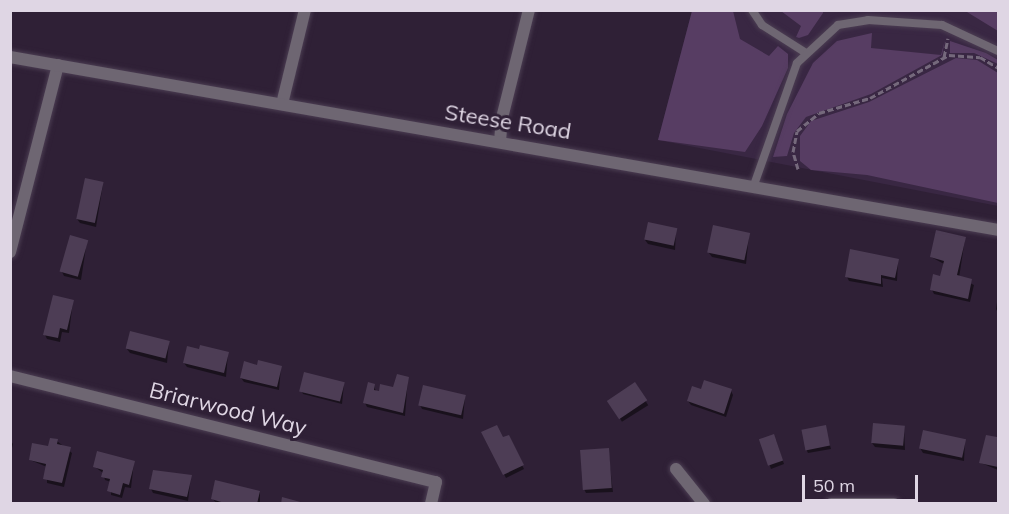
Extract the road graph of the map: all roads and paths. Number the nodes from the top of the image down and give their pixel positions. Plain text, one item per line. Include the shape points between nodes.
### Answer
1 (305, 10) edge
2 (528, 10) edge
3 (752, 10) edge
4 (949, 28) junction
5 (999, 51) edge
6 (806, 53) junction
7 (10, 57) edge
8 (944, 57) junction
9 (57, 65) junction
10 (999, 68) edge
11 (282, 104) junction
12 (500, 141) junction
13 (798, 169) dead end
14 (754, 185) junction
15 (999, 230) edge
16 (10, 252) edge
17 (10, 376) edge
18 (676, 469) dead end
19 (431, 504) edge
20 (704, 504) edge
21 (831, 504) edge
22 (894, 504) edge

1 - 11 street
2 - 12 street
3 - 6 lane via 762,25
4 - 5 lane
4 - 6 lane via 868,20 838,25
4 - 8 path
6 - 14 lane via 797,63
7 - 9 street, Steese Road
8 - 10 path via 980,57
8 - 13 path via 870,98 811,117 794,139
9 - 11 street, Steese Road
9 - 16 street
11 - 12 street, Steese Road
12 - 14 street, Steese Road
14 - 15 street, Steese Road
17 - 19 street, Briarwood Way via 436,482
18 - 20 street
21 - 22 street

